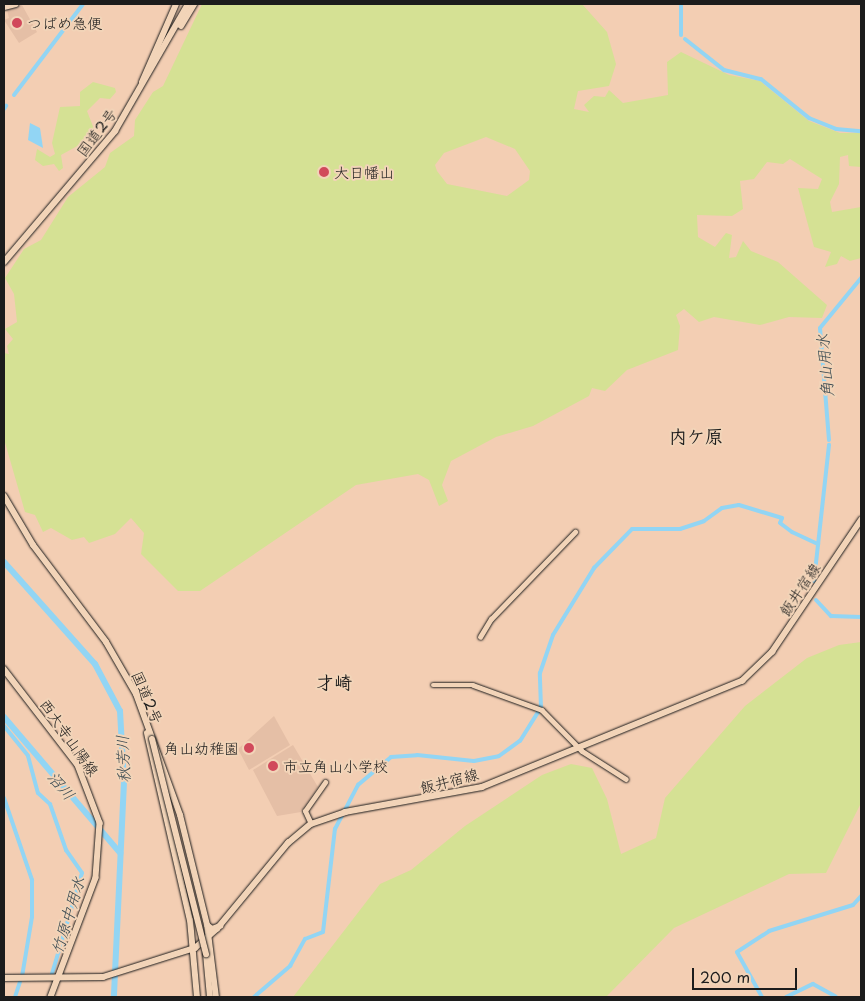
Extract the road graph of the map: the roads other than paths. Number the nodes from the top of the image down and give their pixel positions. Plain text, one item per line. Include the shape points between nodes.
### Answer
1 (16, 4) edge
2 (176, 4) edge
3 (188, 4) edge
4 (194, 4) edge
5 (4, 7) edge
6 (160, 58) junction
7 (130, 108) junction
8 (4, 262) edge
9 (4, 496) edge
10 (861, 520) edge
11 (575, 532) dead end
12 (480, 637) dead end
13 (4, 669) edge
14 (433, 685) dead end
15 (150, 736) junction
16 (578, 747) junction
17 (626, 779) dead end
18 (325, 782) dead end
19 (311, 824) junction
20 (207, 925) junction
21 (220, 926) junction
22 (209, 939) junction
23 (194, 948) junction
24 (4, 978) edge
25 (57, 980) junction
26 (51, 997) edge
27 (197, 997) edge
28 (210, 997) edge
29 (216, 997) edge

1 - 5 highway
2 - 7 highway
3 - 6 highway, 国道2号
4 - 6 highway
6 - 7 highway, 国道2号
7 - 8 highway, 国道2号
9 - 15 highway, 国道2号 via 33,545 106,642 136,694
10 - 16 main road, 飯井宿線 via 772,652 753,673 730,688
11 - 12 street via 492,619
13 - 25 main road, 西大寺山陽線 via 78,765 100,823 96,878
14 - 16 street via 473,685 531,706 552,717
15 - 20 highway, bridge via 186,839
15 - 23 highway
15 - 28 highway, 国道2号, bridge via 206,954
16 - 17 street
16 - 19 main road, 飯井宿線 via 463,792 345,812
18 - 19 street via 306,811
19 - 21 main road, 飯井宿線 via 288,843
20 - 21 highway via 212,929
20 - 22 highway
21 - 22 main road, 飯井宿線
22 - 23 main road, 飯井宿線
22 - 29 highway
23 - 25 main road, 飯井宿線 via 111,975
23 - 27 highway
24 - 25 main road, 飯井宿線
25 - 26 main road, 西大寺山陽線

